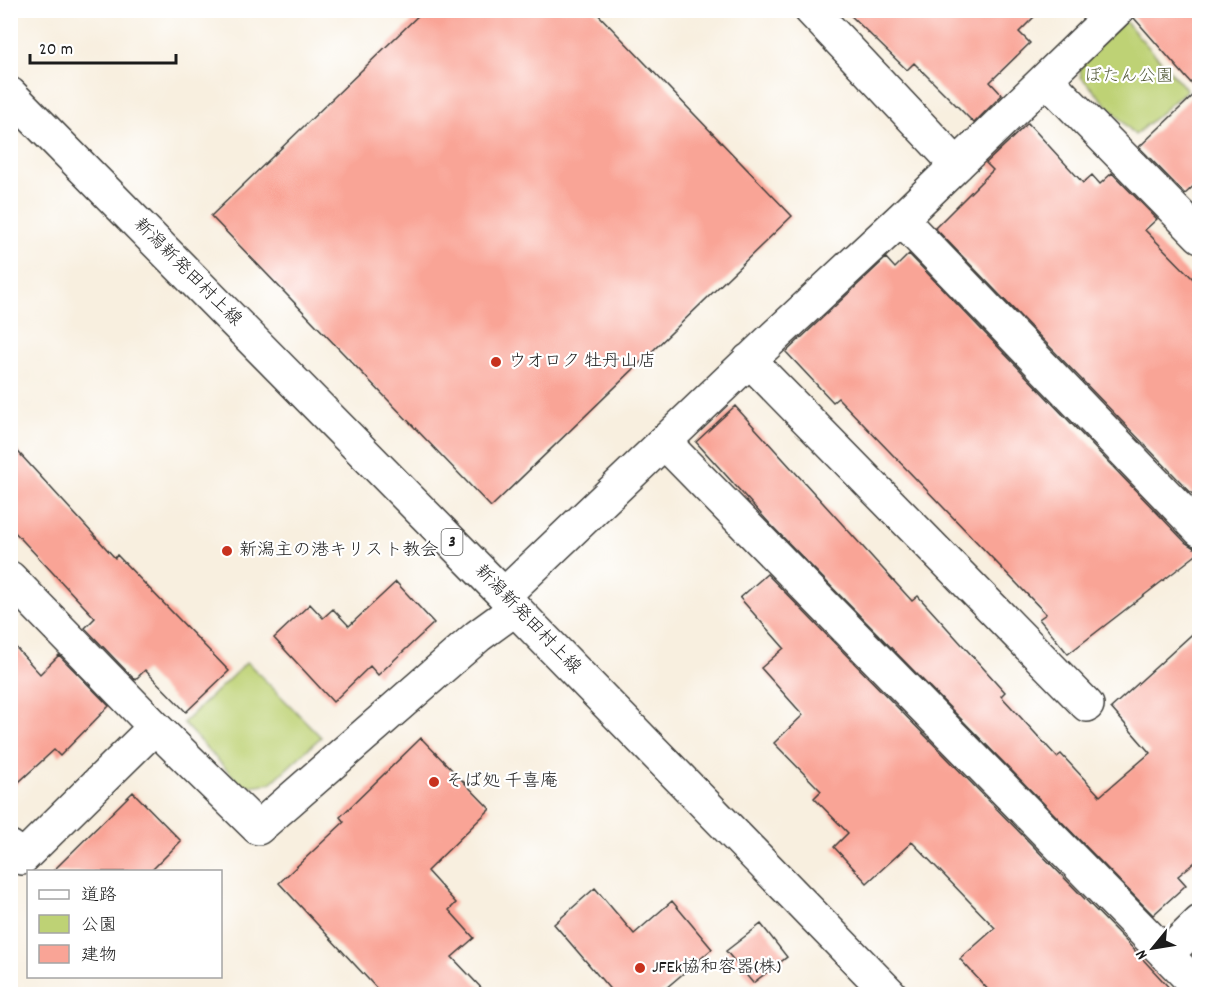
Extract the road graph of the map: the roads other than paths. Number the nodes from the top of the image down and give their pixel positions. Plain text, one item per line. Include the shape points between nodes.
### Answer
1 (812, 10) edge
2 (1118, 10) edge
3 (1046, 79) junction
4 (10, 94) edge
5 (957, 165) junction
6 (901, 219) junction
7 (1200, 236) edge
8 (749, 360) junction
9 (664, 442) junction
10 (1200, 530) edge
11 (10, 578) edge
12 (509, 602) junction
13 (1087, 705) dead end
14 (154, 727) junction
15 (10, 846) edge
16 (1200, 922) edge
17 (1166, 955) junction
18 (1200, 989) edge
19 (890, 994) edge

1 - 5 street
2 - 3 street
3 - 5 street
3 - 7 street
4 - 12 street, 新潟新発田村上線 / 3
5 - 6 street
6 - 8 street
6 - 10 street
8 - 9 street
8 - 13 street
9 - 12 street
9 - 17 street
11 - 14 street
12 - 14 street via 478,636 258,828
12 - 19 street, 新潟新発田村上線 / 3
14 - 15 street via 21,858
16 - 17 street
17 - 18 street

